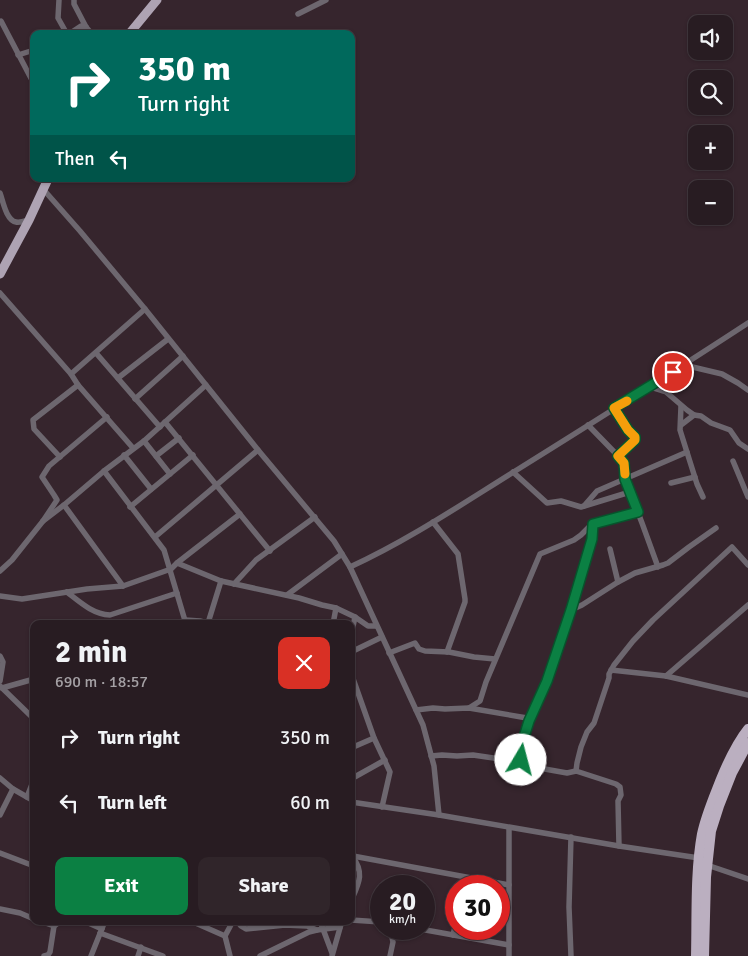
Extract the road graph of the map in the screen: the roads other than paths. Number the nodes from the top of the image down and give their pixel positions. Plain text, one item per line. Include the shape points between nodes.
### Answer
1 (59, 0) edge
2 (74, 0) edge
3 (157, 0) edge
4 (326, 0) edge
5 (298, 14) dead end
6 (1, 21) edge
7 (86, 27) junction
8 (66, 30) edge
9 (74, 30) edge
10 (89, 30) edge
11 (132, 30) edge
12 (30, 51) edge
13 (18, 55) junction
14 (30, 77) edge
15 (46, 182) edge
16 (43, 189) junction
17 (0, 193) edge
18 (29, 220) junction
19 (0, 274) edge
20 (0, 293) edge
21 (145, 309) junction
22 (748, 323) edge
23 (168, 339) junction
24 (96, 353) junction
25 (182, 356) junction
26 (684, 365) junction
27 (71, 374) junction
28 (118, 378) junction
29 (78, 385) junction
30 (206, 385) junction
31 (650, 387) junction
32 (748, 390) edge
33 (135, 399) junction
34 (682, 406) junction
35 (614, 408) junction
36 (694, 415) junction
37 (107, 417) junction
38 (165, 422) junction
39 (588, 425) junction
40 (681, 425) junction
41 (160, 427) junction
42 (179, 438) junction
43 (144, 440) junction
44 (133, 448) junction
45 (748, 449) edge
46 (258, 450) junction
47 (687, 452) junction
48 (124, 455) junction
49 (193, 455) junction
50 (156, 456) junction
51 (618, 456) junction
52 (60, 457) junction
53 (733, 461) dead end
54 (104, 471) junction
55 (513, 472) junction
56 (170, 474) junction
57 (695, 476) junction
58 (625, 479) junction
59 (671, 483) dead end
60 (216, 485) junction
61 (151, 489) junction
62 (630, 492) junction
63 (703, 497) dead end
64 (748, 497) edge
65 (64, 505) junction
66 (584, 506) junction
67 (130, 507) junction
68 (638, 512) junction
69 (240, 514) junction
70 (315, 516) junction
71 (43, 521) junction
72 (434, 522) junction
73 (716, 528) dead end
74 (590, 530) junction
75 (155, 537) junction
76 (610, 549) dead end
77 (270, 551) junction
78 (342, 554) junction
79 (177, 563) junction
80 (748, 565) edge
81 (350, 567) junction
82 (658, 567) junction
83 (171, 569) junction
84 (0, 571) edge
85 (220, 581) junction
86 (618, 582) junction
87 (234, 584) junction
88 (123, 586) junction
89 (67, 592) junction
90 (178, 593) junction
91 (287, 595) junction
92 (0, 596) edge
93 (748, 605) edge
94 (336, 608) junction
95 (571, 610) junction
96 (355, 617) junction
97 (185, 620) edge
98 (210, 620) edge
99 (333, 620) edge
100 (354, 620) edge
101 (376, 626) junction
102 (382, 638) junction
103 (355, 650) edge
104 (389, 652) junction
105 (447, 652) junction
106 (0, 656) edge
107 (495, 659) junction
108 (611, 670) junction
109 (666, 676) junction
110 (30, 680) edge
111 (0, 681) edge
112 (355, 684) edge
113 (1, 687) edge
114 (748, 695) edge
115 (468, 708) junction
116 (416, 710) junction
117 (30, 716) edge
118 (529, 721) junction
119 (748, 729) edge
120 (374, 738) junction
121 (748, 743) edge
122 (355, 746) edge
123 (431, 756) junction
124 (385, 760) junction
125 (521, 760) junction
126 (576, 772) junction
127 (355, 777) edge
128 (0, 778) edge
129 (13, 789) junction
130 (30, 789) edge
131 (27, 797) junction
132 (30, 799) edge
133 (355, 803) edge
134 (382, 807) junction
135 (0, 815) edge
136 (439, 815) junction
137 (509, 828) junction
138 (571, 837) junction
139 (618, 846) junction
140 (0, 853) edge
141 (355, 857) edge
142 (355, 861) edge
143 (703, 862) junction
144 (30, 864) edge
145 (453, 875) edge
146 (509, 875) edge
147 (748, 879) edge
148 (355, 888) edge
149 (0, 909) edge
150 (30, 918) edge
151 (355, 920) edge
152 (370, 921) edge
153 (91, 925) edge
154 (103, 925) edge
155 (200, 925) edge
156 (231, 925) edge
157 (239, 925) edge
158 (285, 925) edge
159 (285, 925) edge
160 (320, 925) edge
161 (338, 925) edge
162 (341, 925) edge
163 (54, 926) edge
164 (320, 930) junction
165 (101, 931) junction
166 (224, 936) junction
167 (393, 940) edge
168 (481, 940) edge
169 (509, 940) edge
170 (509, 945) junction
171 (141, 947) junction
172 (332, 954) edge
173 (44, 956) edge
174 (90, 956) edge
175 (138, 956) edge
176 (163, 956) edge
177 (230, 956) edge
178 (260, 956) edge
179 (326, 956) edge
180 (390, 956) edge
181 (509, 956) edge
182 (571, 956) edge
183 (696, 956) edge
184 (704, 956) edge

1 - 8 street via 58,18
2 - 7 street
3 - 11 main road
4 - 5 street
6 - 13 street
7 - 9 street
7 - 10 street
12 - 13 street
13 - 14 street
15 - 16 main road
16 - 18 main road
16 - 21 street
17 - 18 street via 11,220
18 - 19 main road
20 - 27 street
21 - 23 street
21 - 24 street
22 - 26 street
23 - 25 street
23 - 28 street
24 - 27 street
24 - 28 street
25 - 30 street
25 - 33 street
26 - 31 street
26 - 32 street via 722,374
27 - 29 street
28 - 33 street
29 - 37 street
29 - 52 street via 33,420 34,429
30 - 38 street
30 - 46 street
31 - 34 street via 666,392
31 - 35 street
33 - 41 street
34 - 36 street
34 - 40 street
35 - 39 street
35 - 51 street via 635,437
36 - 40 street
36 - 45 street via 730,430
37 - 44 street
37 - 52 street
38 - 41 street
38 - 42 street
39 - 51 street
39 - 55 street
40 - 47 street
41 - 43 street
42 - 49 street
42 - 50 street
43 - 44 street
43 - 50 street
44 - 48 street
46 - 60 street
46 - 70 street
47 - 57 street
47 - 58 street
48 - 54 street
48 - 61 street
49 - 56 street
49 - 60 street
50 - 56 street
51 - 58 street via 624,463
52 - 71 street via 42,477 57,500
53 - 64 street
54 - 65 street
54 - 67 street
55 - 66 street via 547,503 561,501
55 - 72 street
56 - 61 street
57 - 59 street
57 - 63 street
58 - 62 street
58 - 66 street via 597,491
60 - 69 street
60 - 75 street
61 - 67 street
62 - 66 street
62 - 68 street
65 - 71 street
65 - 88 street
67 - 75 street
68 - 74 street via 593,524
68 - 82 street
69 - 77 street
69 - 79 street
70 - 77 street
70 - 78 street
71 - 84 street
72 - 81 street
72 - 105 street via 458,554 465,599
73 - 82 street
74 - 95 street
74 - 107 street via 540,554
75 - 83 street
76 - 86 street
77 - 87 street via 256,560
78 - 81 street
78 - 91 street
79 - 83 street
79 - 85 street
80 - 108 street via 732,547 653,620
81 - 101 street
82 - 86 street
83 - 88 street
83 - 90 street
85 - 87 street
85 - 98 street
86 - 95 street
87 - 91 street
88 - 89 street
89 - 90 street via 101,615
89 - 92 street via 22,599
90 - 97 street
91 - 94 street
93 - 109 street
94 - 96 street
94 - 99 street
95 - 118 street via 547,681
96 - 100 street
96 - 101 street via 368,626
101 - 102 street
102 - 103 street
102 - 104 street
104 - 105 street via 415,642 419,649 425,651
104 - 116 street
105 - 107 street
106 - 111 street via 3,662
107 - 115 street via 480,701
108 - 109 street
108 - 126 street via 594,723 581,747
109 - 114 street
110 - 113 street
112 - 120 street
113 - 117 street
115 - 116 street
115 - 118 street via 527,718
116 - 123 street
118 - 125 street via 520,750
119 - 143 highway via 730,758 711,805 702,833
120 - 122 street
120 - 124 street
121 - 143 highway via 714,819
123 - 125 street via 473,755
123 - 136 street
124 - 127 street
124 - 134 street via 390,772
125 - 126 street via 528,766
126 - 139 street via 620,787
128 - 129 street
129 - 131 street
129 - 135 street
130 - 131 street
131 - 132 street
133 - 134 street
134 - 136 street
136 - 137 street
137 - 138 street
137 - 146 street
138 - 139 street
138 - 182 street
139 - 143 street
140 - 144 street
141 - 145 street
142 - 148 street via 360,877
143 - 147 street
143 - 183 highway
143 - 184 highway
149 - 150 street
151 - 152 street
153 - 165 street
154 - 165 street
155 - 166 street
156 - 166 street
157 - 159 street via 246,930
158 - 164 street
160 - 164 street
161 - 164 street
162 - 172 street
163 - 173 street via 50,952
164 - 172 street
164 - 178 street via 309,932
165 - 171 street
165 - 174 street
166 - 177 street
167 - 180 street
168 - 170 street
169 - 170 street
170 - 181 street
171 - 175 street
171 - 176 street
172 - 179 street

